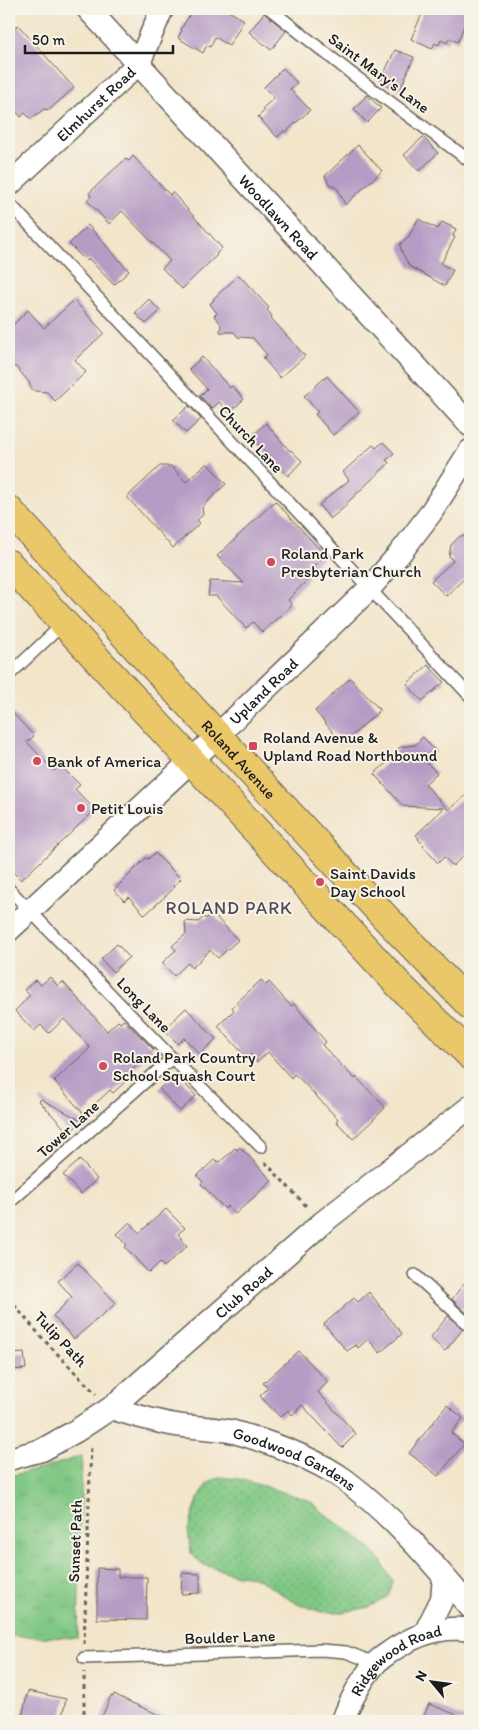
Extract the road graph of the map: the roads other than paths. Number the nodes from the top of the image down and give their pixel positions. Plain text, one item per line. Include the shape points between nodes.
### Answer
1 (88, 9) edge
2 (162, 9) edge
3 (270, 9) edge
4 (139, 64) junction
5 (470, 161) edge
6 (9, 185) edge
7 (9, 203) edge
8 (470, 425) edge
9 (470, 451) edge
10 (9, 510) edge
11 (9, 564) edge
12 (369, 589) junction
13 (64, 623) junction
14 (9, 675) edge
15 (470, 696) edge
16 (218, 736) junction
17 (191, 761) junction
18 (9, 889) edge
19 (29, 911) junction
20 (9, 930) edge
21 (470, 1005) edge
22 (470, 1055) edge
23 (172, 1058) junction
24 (470, 1107) edge
25 (261, 1147) road end
26 (9, 1203) edge
27 (414, 1275) dead end
28 (470, 1326) edge
29 (104, 1401) junction
30 (9, 1459) edge
31 (444, 1577) junction
32 (470, 1607) edge
33 (470, 1630) edge
34 (426, 1633) junction
35 (84, 1658) dead end
36 (375, 1663) junction
37 (343, 1721) edge

1 - 4 street, Woodlawn Road
2 - 4 street, Elmhurst Road
3 - 5 lane, Saint Mary's Lane
4 - 6 street, Elmhurst Road
4 - 8 street, Woodlawn Road
7 - 12 lane, Church Lane
9 - 12 street, Upland Road via 430,514
10 - 16 main road, Roland Avenue
11 - 13 main road
12 - 15 lane, Church Lane
12 - 16 street, Upland Road
13 - 14 lane
13 - 17 main road
16 - 17 street, Upland Road
16 - 21 main road, Roland Avenue
17 - 19 street, Upland Road
17 - 22 main road via 401,987
18 - 19 lane, Long Lane
19 - 20 street, Upland Road
19 - 23 lane, Long Lane
23 - 25 lane, Long Lane
23 - 26 lane, Tower Lane
24 - 29 street, Club Road
27 - 28 lane
29 - 30 street, Club Road via 76,1431 42,1450
29 - 31 street, Goodwood Gardens via 170,1424 232,1432 294,1452 340,1477 365,1497
31 - 32 street, Goodwood Gardens
31 - 34 street via 442,1599
33 - 34 street, Ridgewood Road
34 - 36 street, Ridgewood Road
35 - 36 lane, Boulder Lane via 321,1650 346,1652
36 - 37 street, Ridgewood Road

